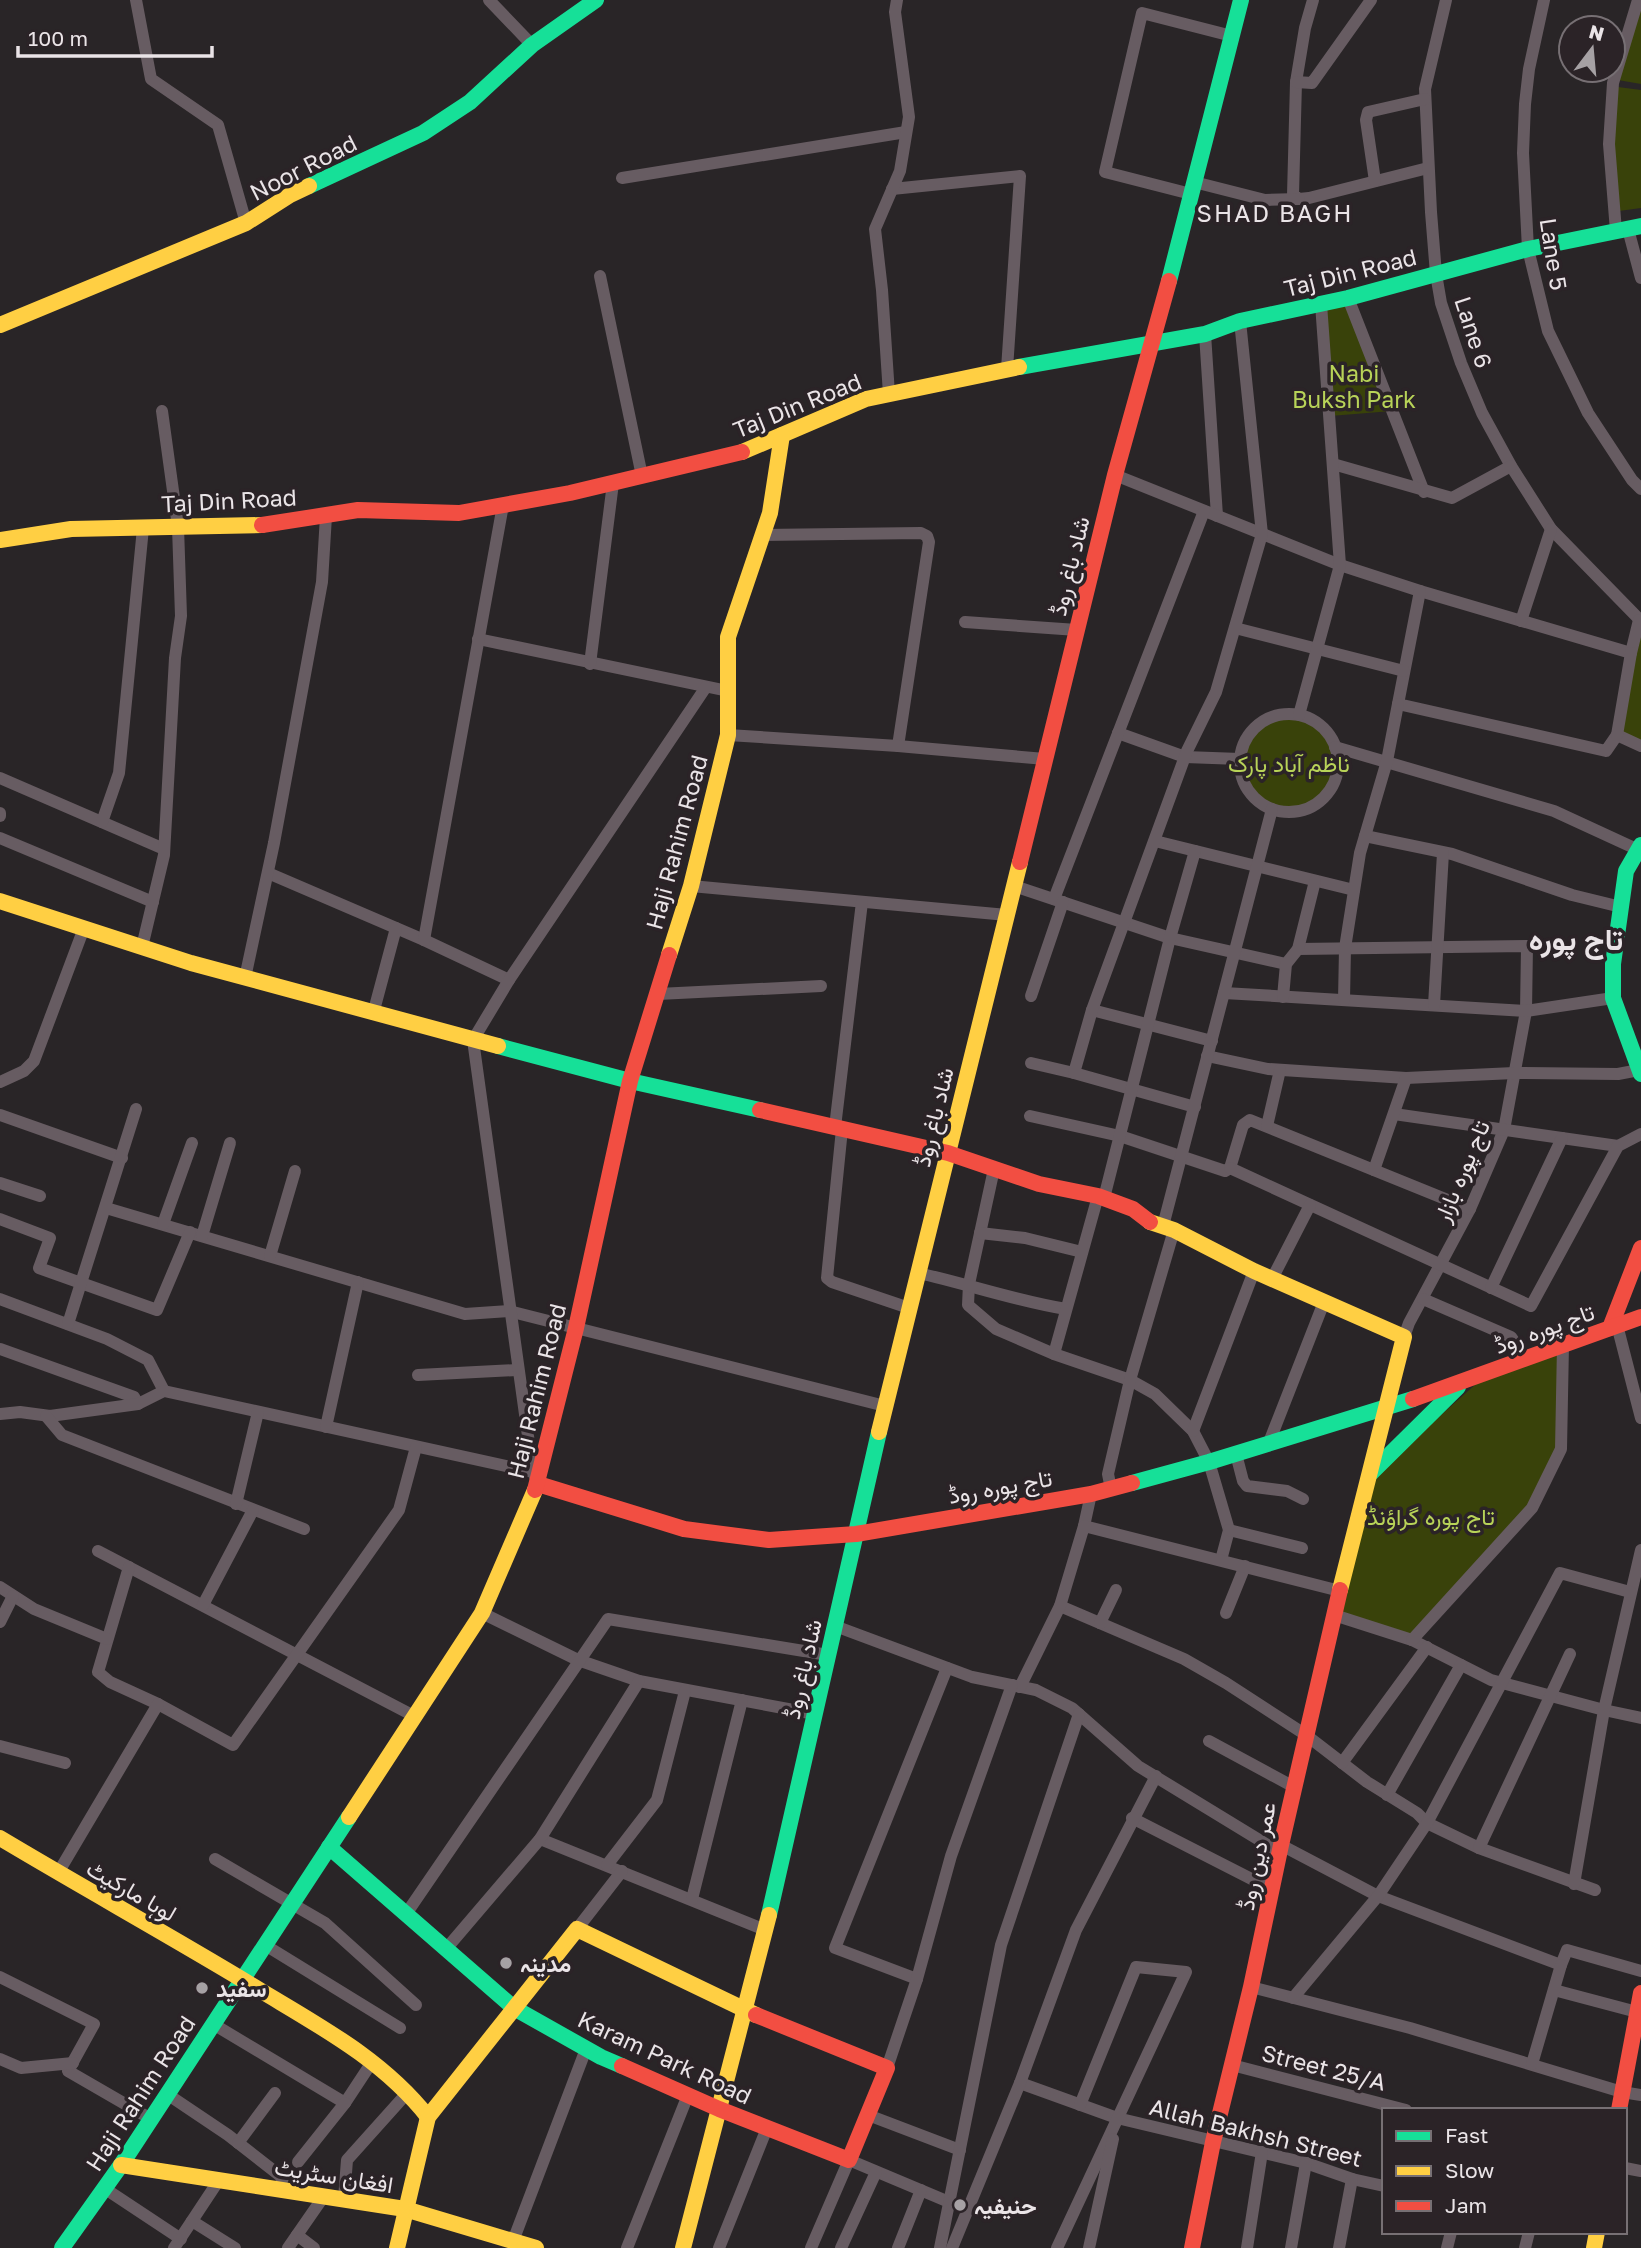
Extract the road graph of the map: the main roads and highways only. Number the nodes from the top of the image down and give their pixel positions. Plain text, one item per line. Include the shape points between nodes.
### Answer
1 (596, 0) edge
2 (1241, 0) edge
3 (1628, 229) edge
4 (0, 325) edge
5 (1153, 345) junction
6 (782, 435) junction
7 (0, 540) edge
8 (1640, 848) edge
9 (0, 901) edge
10 (1640, 1072) edge
11 (630, 1081) junction
12 (948, 1153) junction
13 (1641, 1248) edge
14 (1641, 1317) edge
15 (1613, 1326) junction
16 (1462, 1383) junction
17 (1387, 1408) junction
18 (1369, 1475) junction
19 (535, 1478) junction
20 (856, 1534) junction
21 (0, 1838) edge
22 (329, 1847) junction
23 (242, 1979) junction
24 (1641, 1993) edge
25 (514, 2008) junction
26 (743, 2010) junction
27 (1638, 2019) edge
28 (1619, 2108) edge
29 (719, 2109) junction
30 (428, 2117) junction
31 (121, 2165) junction
32 (405, 2209) junction
33 (62, 2248) edge
34 (397, 2248) edge
35 (536, 2248) edge
36 (683, 2248) edge
37 (1192, 2248) edge

1 - 4 main road, Noor Road via 531,45 470,102 423,132 290,195 246,223
2 - 5 main road, شاد باغ روڈ
3 - 5 main road, Taj Din Road via 1528,248
5 - 6 main road, Taj Din Road via 866,399
5 - 12 main road, شاد باغ روڈ via 1115,475
6 - 7 main road, Taj Din Road via 737,454 459,513 358,510 272,525 71,529
6 - 11 main road, Haji Rahim Road via 770,513 728,637 728,736 691,886
8 - 10 main road via 1626,871 1613,964 1613,998
9 - 11 main road via 245,978
11 - 12 main road
11 - 19 main road, Haji Rahim Road via 576,1328
12 - 17 main road, عمر دین روڈ via 1133,1209 1151,1223 1404,1337
12 - 20 main road, شاد باغ روڈ
13 - 15 main road
14 - 15 main road, تاج پورہ روڈ
15 - 16 main road, تاج پورہ روڈ
16 - 17 main road, تاج پورہ روڈ
16 - 18 main road, تاج پورہ روڈ
17 - 18 main road, عمر دین روڈ
17 - 20 main road, تاج پورہ روڈ via 1091,1494
18 - 37 main road, عمر دین روڈ
19 - 20 main road, تاج پورہ روڈ via 684,1530 769,1539
19 - 22 main road, Haji Rahim Road via 482,1613
20 - 26 main road, شاد باغ روڈ
21 - 23 main road, لوہا مارکیٹ
22 - 23 main road, Haji Rahim Road
22 - 25 main road, Karam Park Road
23 - 30 main road, لوہا مارکیٹ via 359,2051 408,2092
23 - 31 main road, Haji Rahim Road
24 - 27 main road
25 - 26 main road via 577,1929
25 - 29 main road, Karam Park Road via 586,2049
25 - 30 main road
26 - 29 main road, شاد باغ روڈ
26 - 29 main road, Karam Park Road via 887,2068 849,2160
27 - 28 main road
29 - 36 main road, شاد باغ روڈ
30 - 32 main road
31 - 32 main road, افغان سٹریٹ
31 - 33 main road, Haji Rahim Road
32 - 34 main road
32 - 35 main road, افغان سٹریٹ

